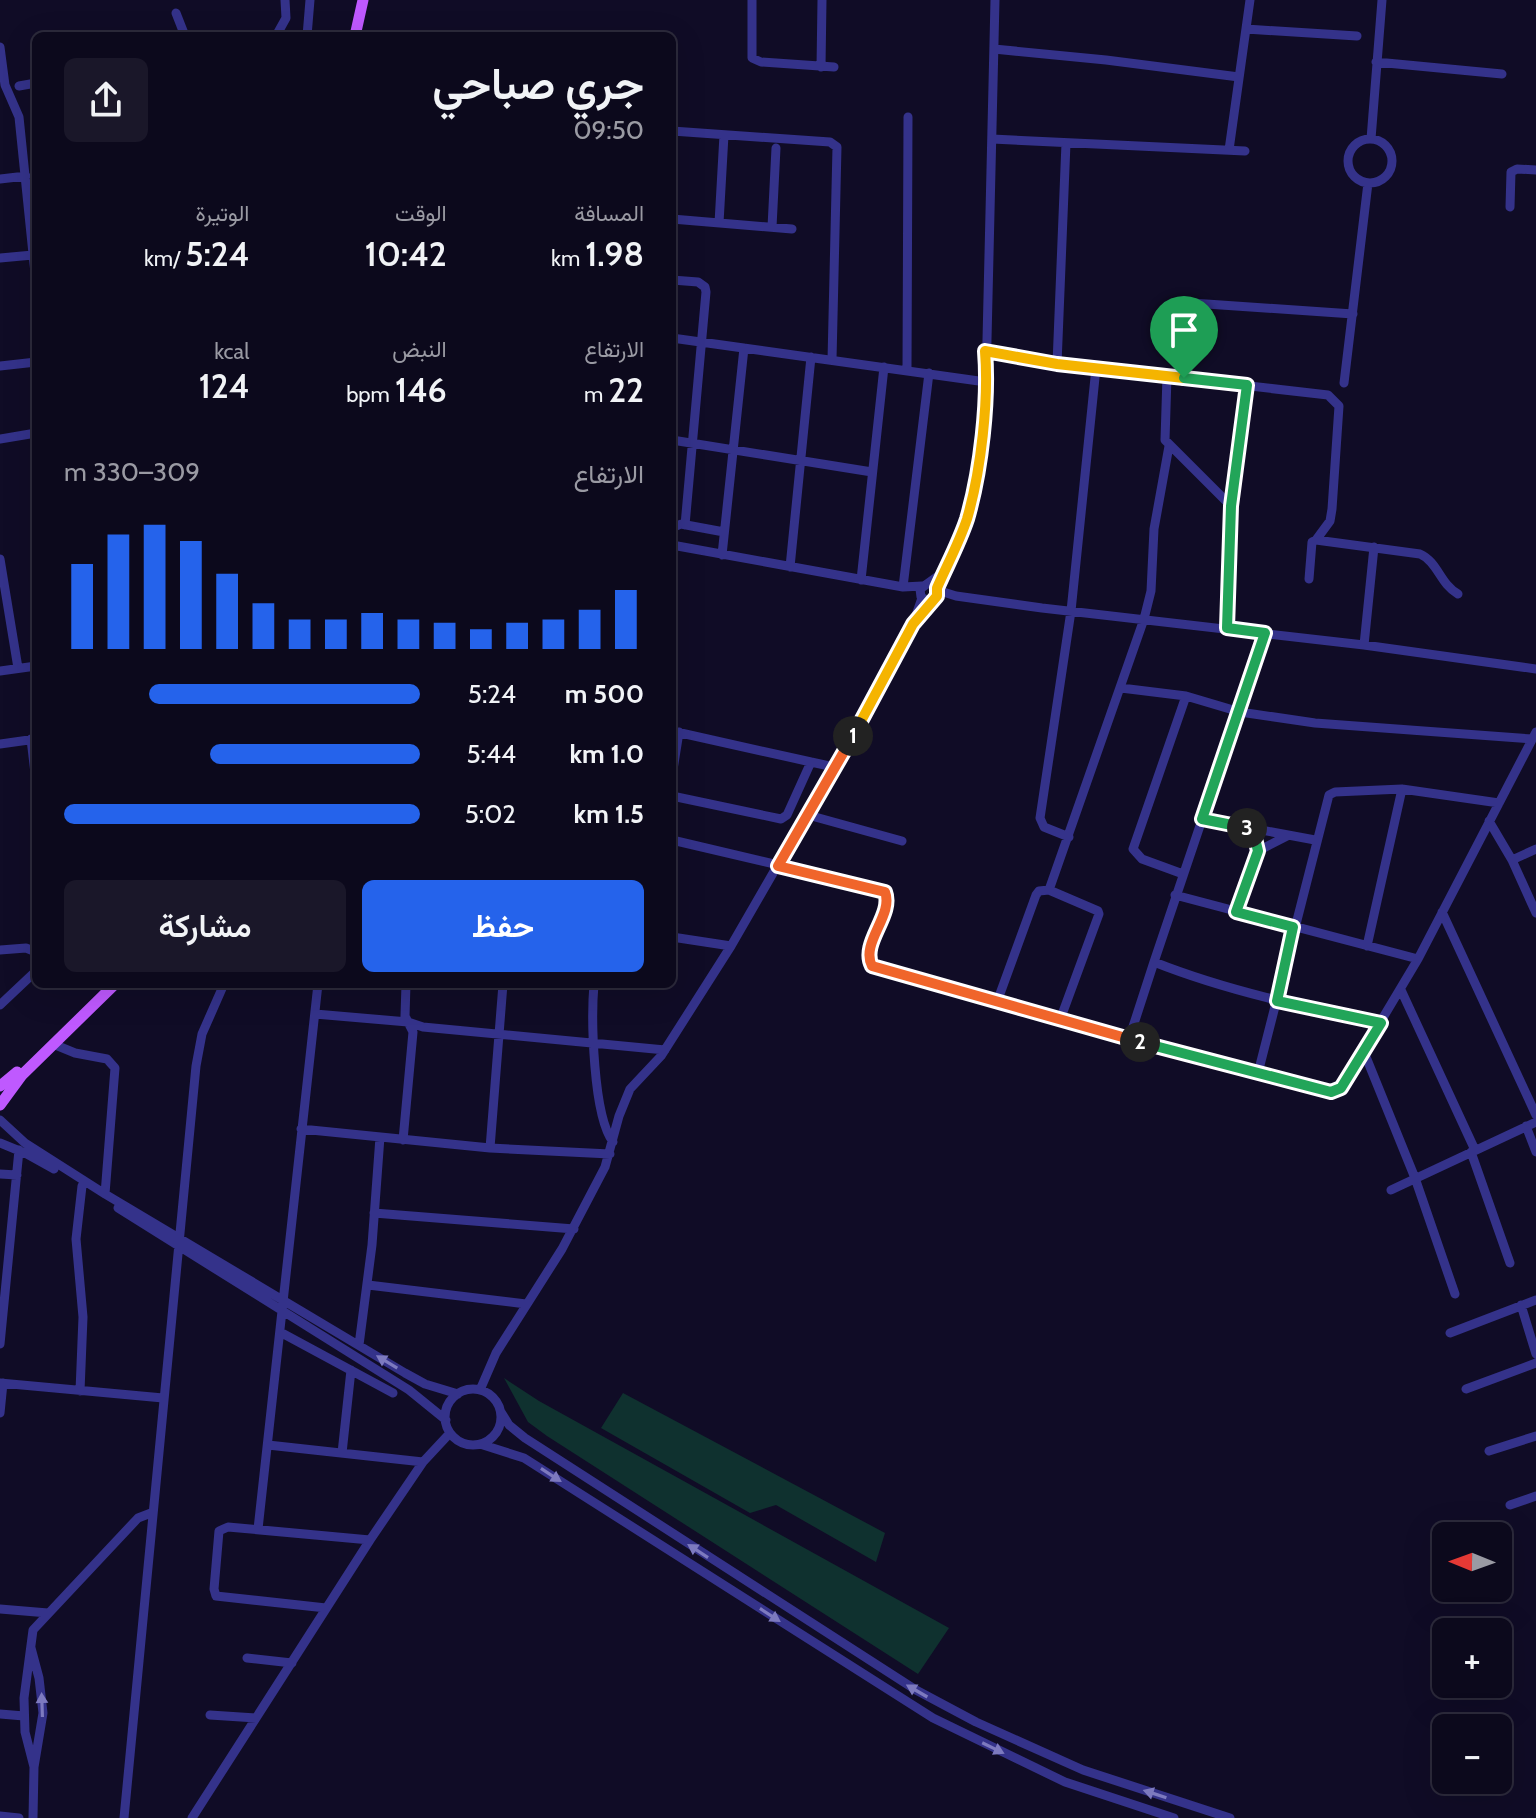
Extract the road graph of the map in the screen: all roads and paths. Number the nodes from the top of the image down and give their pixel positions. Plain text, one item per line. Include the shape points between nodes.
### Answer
1 (285, 0) edge
2 (310, 0) edge
3 (363, 0) edge
4 (752, 0) edge
5 (822, 0) edge
6 (995, 0) edge
7 (1250, 0) edge
8 (1382, 0) edge
9 (176, 13) dead end
10 (1246, 29) junction
11 (181, 32) edge
12 (277, 32) edge
13 (307, 32) edge
14 (356, 32) edge
15 (1357, 36) dead end
16 (0, 47) edge
17 (994, 49) junction
18 (1376, 62) junction
19 (821, 67) junction
20 (834, 67) dead end
21 (1502, 74) dead end
22 (1239, 77) junction
23 (32, 84) edge
24 (19, 86) dead end
25 (4, 94) edge
26 (908, 117) dead end
27 (676, 131) edge
28 (724, 135) junction
29 (992, 139) junction
30 (1371, 139) junction
31 (1066, 143) junction
32 (776, 148) dead end
33 (1229, 150) junction
34 (1245, 151) dead end
35 (1536, 170) edge
36 (26, 176) junction
37 (0, 179) edge
38 (1368, 183) junction
39 (1510, 207) dead end
40 (676, 219) edge
41 (719, 223) junction
42 (772, 227) junction
43 (792, 229) dead end
44 (32, 244) edge
45 (32, 255) edge
46 (0, 258) edge
47 (676, 280) edge
48 (1353, 314) junction
49 (676, 339) edge
50 (702, 342) junction
51 (744, 348) junction
52 (985, 351) junction
53 (811, 357) junction
54 (832, 360) junction
55 (32, 362) edge
56 (1057, 364) junction
57 (0, 366) edge
58 (884, 367) junction
59 (1096, 368) junction
60 (907, 370) junction
61 (929, 373) junction
62 (1167, 376) junction
63 (1184, 378) junction
64 (986, 382) junction
65 (1344, 383) dead end
66 (1247, 385) junction
67 (32, 434) edge
68 (0, 439) edge
69 (676, 441) edge
70 (693, 444) junction
71 (1169, 446) junction
72 (733, 450) junction
73 (801, 461) junction
74 (872, 472) junction
75 (1231, 506) junction
76 (676, 525) edge
77 (685, 525) junction
78 (724, 532) junction
79 (1316, 540) junction
80 (676, 546) edge
81 (1374, 547) junction
82 (722, 555) junction
83 (0, 559) edge
84 (790, 567) junction
85 (1309, 579) dead end
86 (861, 580) junction
87 (2, 582) edge
88 (903, 587) junction
89 (929, 593) junction
90 (1458, 594) dead end
91 (1071, 611) junction
92 (1144, 619) junction
93 (1227, 628) junction
94 (1265, 633) junction
95 (1364, 645) junction
96 (32, 666) edge
97 (18, 668) junction
98 (1536, 669) edge
99 (0, 671) edge
100 (1121, 688) junction
101 (1186, 696) junction
102 (1240, 712) junction
103 (676, 732) edge
104 (1534, 736) edge
105 (32, 739) edge
106 (0, 744) edge
107 (811, 762) junction
108 (834, 767) junction
109 (1402, 789) junction
110 (676, 797) edge
111 (1499, 803) junction
112 (808, 815) junction
113 (1202, 819) junction
114 (1489, 821) junction
115 (1248, 828) junction
116 (1289, 835) junction
117 (1069, 837) junction
118 (1315, 840) junction
119 (902, 841) dead end
120 (676, 842) edge
121 (1536, 849) edge
122 (1258, 851) junction
123 (1512, 860) junction
124 (778, 866) junction
125 (1183, 874) junction
126 (1049, 890) junction
127 (1175, 895) junction
128 (1236, 912) junction
129 (1442, 912) junction
130 (1536, 913) edge
131 (1293, 927) junction
132 (676, 938) edge
133 (731, 946) junction
134 (1367, 946) junction
135 (0, 950) edge
136 (32, 950) edge
137 (1418, 959) junction
138 (1154, 962) junction
139 (32, 975) edge
140 (101, 988) edge
141 (111, 988) edge
142 (222, 988) edge
143 (318, 988) edge
144 (406, 988) edge
145 (503, 988) edge
146 (594, 988) edge
147 (1401, 990) junction
148 (1277, 1001) junction
149 (997, 1002) junction
150 (0, 1005) edge
151 (315, 1014) junction
152 (1060, 1020) junction
153 (408, 1022) junction
154 (1381, 1023) junction
155 (499, 1035) junction
156 (1129, 1039) junction
157 (592, 1042) junction
158 (53, 1044) junction
159 (665, 1050) junction
160 (1364, 1052) junction
161 (1258, 1073) junction
162 (0, 1086) edge
163 (0, 1105) edge
164 (1536, 1115) edge
165 (0, 1120) edge
166 (1536, 1122) edge
167 (1526, 1126) junction
168 (301, 1129) junction
169 (380, 1137) junction
170 (403, 1140) junction
171 (613, 1142) junction
172 (0, 1143) edge
173 (490, 1148) junction
174 (19, 1150) junction
175 (1473, 1151) junction
176 (1536, 1152) edge
177 (610, 1154) junction
178 (0, 1174) edge
179 (17, 1175) junction
180 (1415, 1178) junction
181 (82, 1186) junction
182 (1391, 1190) dead end
183 (105, 1194) junction
184 (374, 1213) junction
185 (574, 1229) junction
186 (178, 1241) junction
187 (1510, 1263) dead end
188 (368, 1285) junction
189 (1455, 1294) dead end
190 (1536, 1300) edge
191 (526, 1304) junction
192 (283, 1305) junction
193 (1521, 1305) junction
194 (280, 1332) junction
195 (1450, 1333) dead end
196 (0, 1344) edge
197 (359, 1345) junction
198 (1536, 1354) edge
199 (1536, 1363) edge
200 (351, 1370) junction
201 (2, 1383) edge
202 (1466, 1389) dead end
203 (480, 1390) junction
204 (80, 1391) junction
205 (393, 1393) dead end
206 (458, 1394) junction
207 (163, 1398) junction
208 (501, 1412) junction
209 (0, 1413) edge
210 (446, 1420) junction
211 (450, 1433) junction
212 (1536, 1436) edge
213 (480, 1444) junction
214 (268, 1445) junction
215 (1489, 1451) dead end
216 (342, 1453) junction
217 (423, 1462) junction
218 (1536, 1496) edge
219 (1510, 1505) dead end
220 (151, 1513) junction
221 (258, 1529) junction
222 (370, 1540) junction
223 (326, 1608) junction
224 (0, 1609) edge
225 (48, 1613) junction
226 (30, 1644) junction
227 (247, 1658) dead end
228 (292, 1663) junction
229 (0, 1714) edge
230 (210, 1715) dead end
231 (24, 1716) junction
232 (256, 1718) junction
233 (34, 1767) junction
234 (0, 1816) edge
235 (19, 1818) edge
236 (33, 1818) edge
237 (124, 1818) edge
238 (192, 1818) edge
239 (1174, 1818) edge
240 (1230, 1818) edge

1 - 12 street via 286,18
2 - 13 street
3 - 14 main road
4 - 19 street via 752,58
5 - 19 street
6 - 17 street
7 - 10 street
8 - 18 street
9 - 11 street
10 - 15 street
10 - 22 street
16 - 25 street
17 - 22 street
17 - 29 street
18 - 21 street
18 - 30 street
19 - 20 street
22 - 33 street
23 - 24 street
25 - 36 street via 18,112
26 - 60 street
27 - 28 street
28 - 41 street
28 - 54 street via 830,142 837,147
29 - 31 street
29 - 52 street
30 - 38 street via 1358,142 1348,159 1352,172
30 - 38 street via 1389,148 1392,162 1382,180
31 - 33 street
31 - 56 street
32 - 42 street
33 - 34 street
35 - 39 street via 1511,172
36 - 37 street
36 - 44 street
38 - 48 street
40 - 41 street
41 - 42 street
42 - 43 street
45 - 46 street
47 - 50 street via 705,287
48 - 63 street via 1192,303 1186,313
48 - 65 street
49 - 50 street
50 - 51 street
50 - 70 street
51 - 53 street
51 - 72 street
52 - 56 street
52 - 64 street
53 - 54 street
53 - 73 street
54 - 58 street
55 - 57 street
56 - 59 street
58 - 60 street
58 - 74 street
59 - 62 street
59 - 91 street
60 - 61 street
61 - 64 street
61 - 88 street
62 - 63 street
62 - 71 street via 1164,434
63 - 66 street
64 - 89 street via 966,522
66 - 75 street
66 - 79 street via 1328,395 1339,406 1330,521
67 - 68 street
69 - 70 street
70 - 72 street
70 - 77 street
71 - 75 street
71 - 92 street
72 - 73 street
72 - 78 street
73 - 74 street
73 - 84 street
74 - 86 street
75 - 93 street
76 - 77 street
77 - 78 street
78 - 82 street
79 - 81 street
79 - 85 street via 1310,549
80 - 82 street
81 - 90 street via 1426,556
81 - 95 street
82 - 84 street
83 - 87 street
84 - 86 street
86 - 88 street
87 - 97 street
88 - 89 street
89 - 91 street
89 - 108 street
91 - 92 street
91 - 117 street via 1040,818 1044,827
92 - 93 street
92 - 100 street
93 - 94 street
94 - 95 street
94 - 102 street
95 - 98 street
96 - 97 street
97 - 99 street
100 - 101 street
100 - 117 street
101 - 102 street
101 - 125 street via 1133,845 1139,858
102 - 104 street via 1315,723
102 - 113 street
103 - 107 street
104 - 111 street
105 - 106 street
107 - 108 street
107 - 110 street via 781,819
108 - 112 street
109 - 111 street
109 - 118 street via 1329,795
109 - 134 street
111 - 114 street
112 - 119 street
112 - 124 street
113 - 115 street
113 - 125 street
114 - 123 street
114 - 129 street
115 - 116 street
115 - 122 street
116 - 118 street
116 - 122 street
117 - 126 street
118 - 131 street
120 - 124 street
121 - 123 street
122 - 128 street
123 - 130 street
124 - 133 street
124 - 149 street via 884,890 888,899 869,956 872,966
125 - 127 street
126 - 149 street via 1036,895
126 - 152 street via 1099,914
127 - 128 street
127 - 138 street
128 - 131 street
129 - 137 street
129 - 164 street
131 - 134 street
131 - 148 street
132 - 133 street
133 - 159 street
134 - 137 street
135 - 136 street
137 - 147 street
138 - 148 street
138 - 156 street
139 - 150 street
140 - 162 main road
141 - 158 main road
142 - 186 street via 199,1049
143 - 151 street
144 - 153 street
145 - 155 street
146 - 157 street
147 - 154 street
147 - 175 street
148 - 154 street
148 - 161 street
149 - 152 street
151 - 153 street
151 - 168 street
152 - 156 street
153 - 155 street
153 - 170 street via 413,1032
154 - 160 street
155 - 157 street
155 - 173 street
156 - 161 street
157 - 159 street
157 - 171 street via 605,1130
158 - 163 main road
158 - 183 street via 107,1059 115,1068
159 - 171 street via 630,1089
160 - 161 street via 1336,1092
160 - 180 street
165 - 183 street via 25,1143
166 - 167 street
167 - 175 street
167 - 176 street
168 - 169 street
168 - 192 street
169 - 170 street
169 - 184 street
170 - 173 street
171 - 177 street
172 - 174 street
173 - 177 street
174 - 179 street
174 - 181 street
175 - 180 street
175 - 187 street
177 - 185 street
178 - 179 street
179 - 196 street
180 - 182 street
180 - 189 street
181 - 186 street
181 - 204 street via 76,1239 83,1317
183 - 186 street
184 - 185 street
184 - 188 street
185 - 191 street
186 - 192 street
186 - 207 street
188 - 191 street
188 - 197 street
190 - 193 street
191 - 203 street
192 - 194 street
192 - 197 street
192 - 210 street
193 - 195 street
193 - 198 street
194 - 200 street
194 - 214 street
206 -> 197 street via 417,1380
199 - 202 street
200 - 205 street
200 - 216 street
201 - 204 street
201 - 209 street
203 - 206 street
203 - 208 street via 494,1398
204 - 207 street
206 - 210 street via 447,1408
207 - 220 street
208 - 213 street via 494,1436
240 -> 208 street via 1083,1770 926,1696 525,1438
210 - 211 street
211 - 213 street via 461,1442
211 - 217 street
212 - 215 street
213 -> 239 street via 524,1458 956,1730 1065,1782
214 - 216 street
214 - 221 street
216 - 217 street
217 - 222 street
218 - 219 street
220 - 225 street via 138,1518
220 - 237 street
221 - 222 street
221 - 223 street via 225,1526 219,1531 216,1596
222 - 223 street
223 - 228 street
224 - 225 street
225 - 226 street via 35,1626
226 - 231 street
233 -> 226 street via 42,1696
227 - 228 street
228 - 232 street
229 - 231 street
230 - 232 street
231 - 233 street
232 - 238 street
233 - 236 street
234 - 235 street

